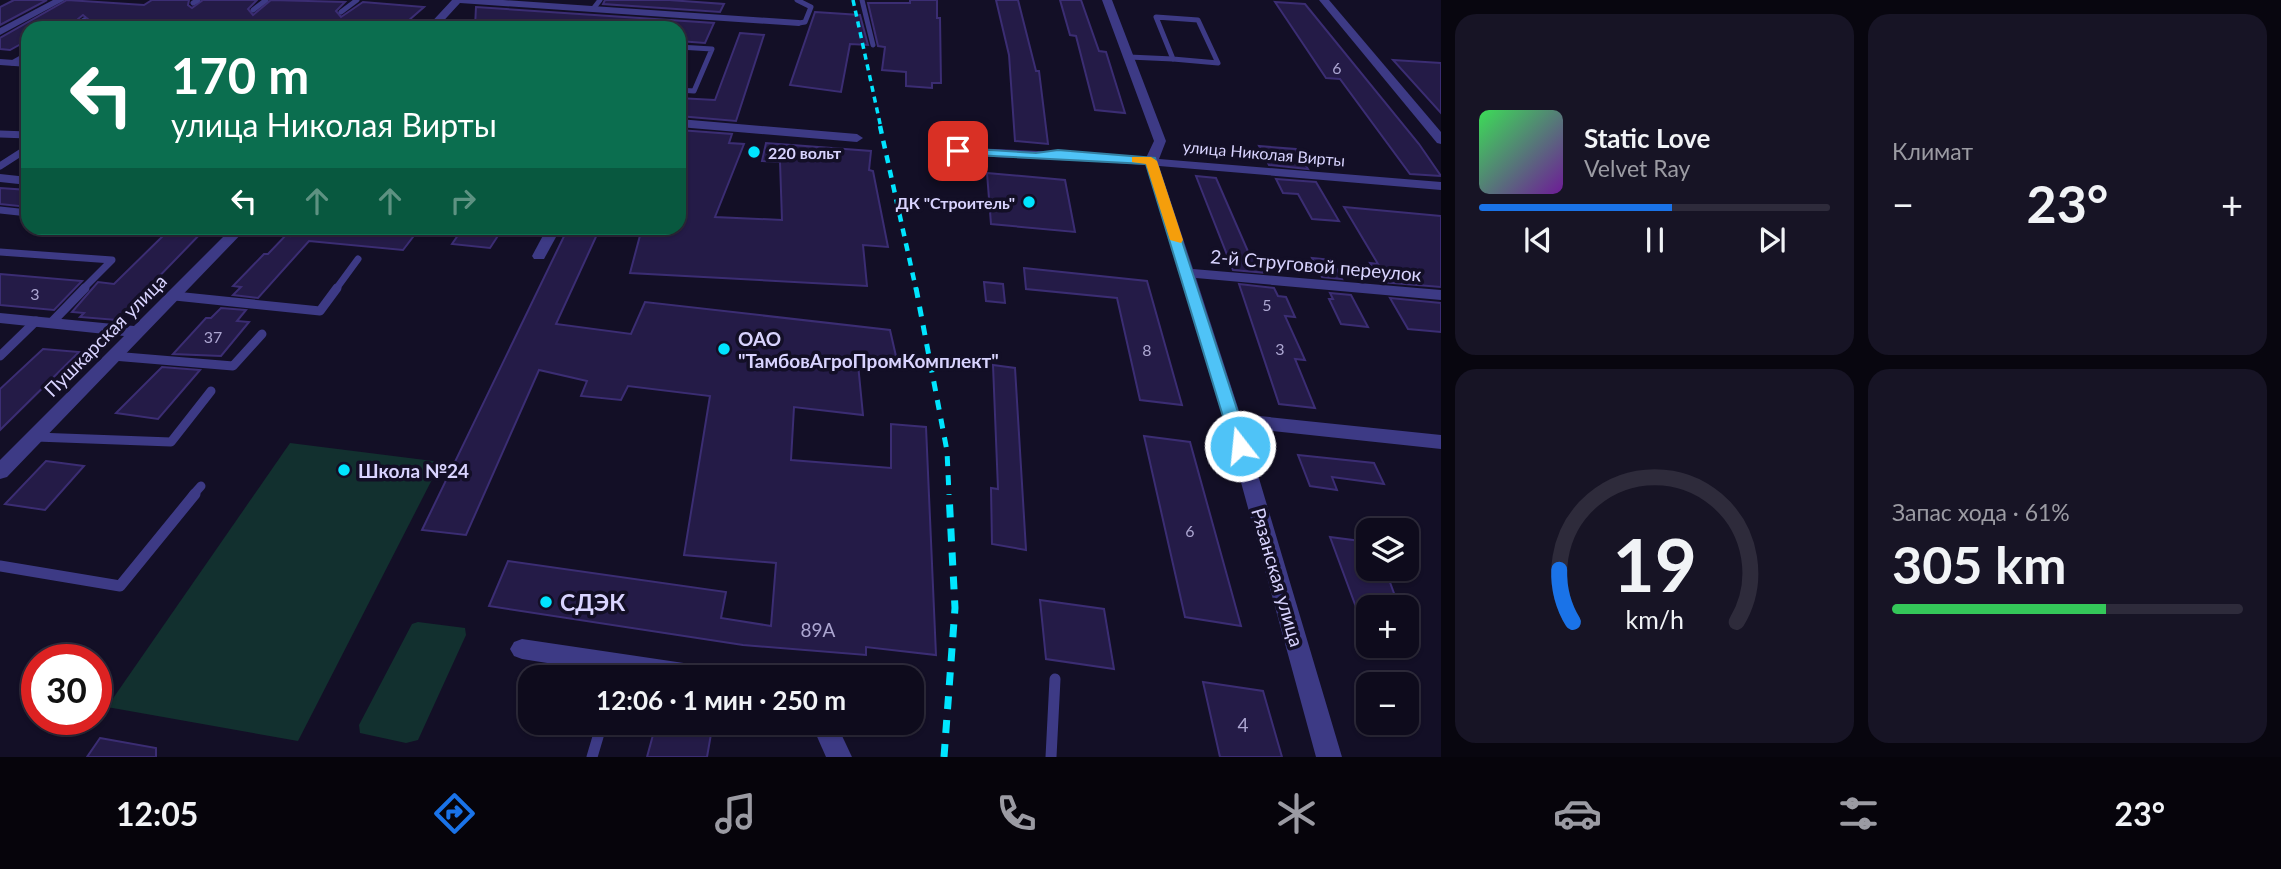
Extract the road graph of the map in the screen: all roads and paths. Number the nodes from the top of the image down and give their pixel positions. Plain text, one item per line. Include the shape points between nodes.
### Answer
1 (60, 0) edge
2 (266, 0) edge
3 (357, 0) edge
4 (459, 0) edge
5 (797, 0) edge
6 (862, 0) edge
7 (1107, 0) edge
8 (1324, 0) edge
9 (597, 5) edge
10 (253, 10) dead end
11 (341, 12) dead end
12 (438, 21) edge
13 (799, 23) joint
14 (0, 32) edge
15 (873, 45) dead end
16 (686, 47) edge
17 (21, 57) edge
18 (1129, 57) junction
19 (1173, 60) junction
20 (4, 63) edge
21 (686, 90) edge
22 (686, 123) edge
23 (0, 134) edge
24 (21, 135) edge
25 (857, 138) dead end
26 (1441, 140) edge
27 (958, 151) dead end
28 (21, 152) edge
29 (1151, 161) junction
30 (0, 166) edge
31 (0, 178) edge
32 (21, 180) edge
33 (1441, 186) edge
34 (0, 210) edge
35 (21, 212) edge
36 (233, 235) edge
37 (550, 235) edge
38 (0, 252) edge
39 (539, 256) dead end
40 (358, 259) dead end
41 (1187, 273) junction
42 (1441, 295) edge
43 (175, 296) junction
44 (0, 318) edge
45 (43, 322) junction
46 (137, 332) junction
47 (262, 334) dead end
48 (0, 356) edge
49 (113, 356) junction
50 (211, 391) dead end
51 (1233, 420) junction
52 (35, 437) junction
53 (1441, 442) edge
54 (0, 472) edge
55 (201, 486) dead end
56 (0, 566) edge
57 (522, 649) dead end
58 (626, 665) edge
59 (1055, 679) dead end
60 (599, 735) edge
61 (829, 735) edge
62 (592, 757) edge
63 (839, 757) edge
64 (1051, 757) edge
65 (1329, 757) edge

1 - 14 street
2 - 10 lane
3 - 11 lane
4 - 9 street
4 - 12 street
5 - 13 lane via 811,7 805,22
6 - 15 lane
7 - 18 street, Рязанская улица
8 - 26 street
9 - 13 street
16 - 21 lane via 712,49 694,91
17 - 20 lane
18 - 19 lane
18 - 29 street, Рязанская улица via 1160,141
19 - 19 lane via 1218,63 1198,19 1156,17
22 - 25 street
23 - 24 lane
27 - 29 street, улица Николая Вирты
28 - 30 lane
29 - 33 street, улица Николая Вирты
29 - 41 street, Рязанская улица
31 - 32 street
34 - 35 lane
36 - 43 street, Пушкарская улица
37 - 39 street
38 - 45 lane via 112,260
40 - 43 lane via 320,310
41 - 42 street, 2-й Струговой переулок
41 - 51 street, Рязанская улица
43 - 46 street, Пушкарская улица
44 - 45 street
45 - 46 street
45 - 48 lane
46 - 49 street, Пушкарская улица
47 - 49 lane via 233,366
49 - 52 street, Пушкарская улица
50 - 52 lane via 171,442
51 - 53 street
51 - 65 street, Рязанская улица
52 - 54 street, Пушкарская улица
55 - 56 lane via 120,586
57 - 58 street
59 - 64 lane
60 - 62 lane
61 - 63 street

